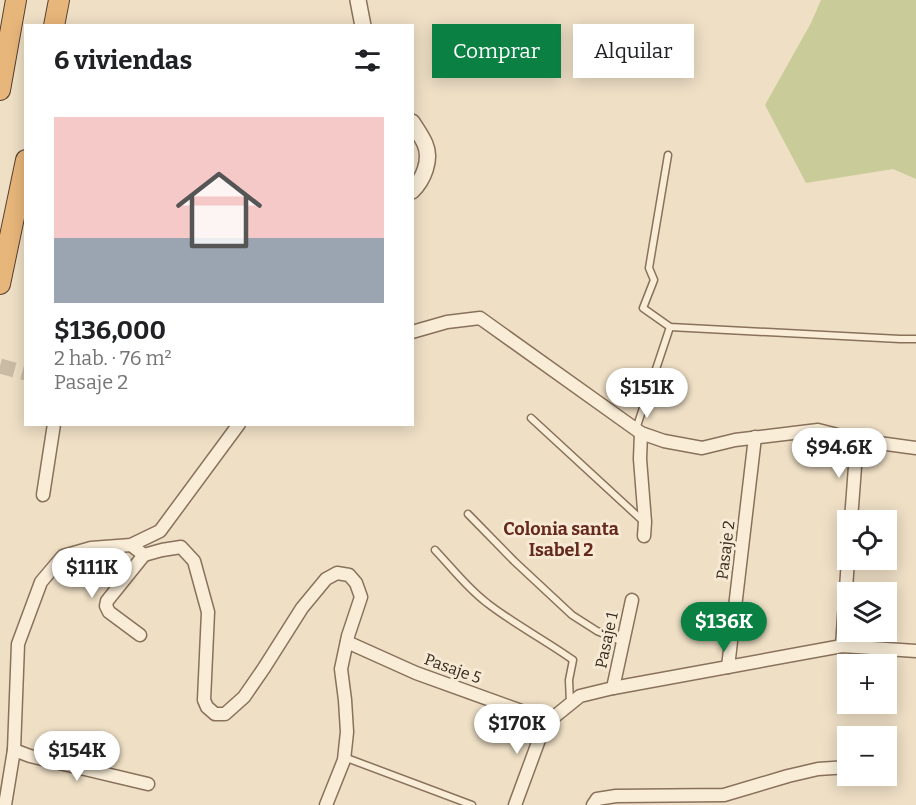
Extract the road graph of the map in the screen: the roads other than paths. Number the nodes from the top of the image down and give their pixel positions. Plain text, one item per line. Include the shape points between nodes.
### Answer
1 (16, 0) edge
2 (59, 0) edge
3 (358, 0) edge
4 (54, 24) edge
5 (363, 24) edge
6 (6, 32) edge
7 (3, 75) edge
8 (0, 90) edge
9 (414, 126) edge
10 (668, 155) dead end
11 (24, 170) edge
12 (414, 189) edge
13 (0, 284) edge
14 (670, 327) junction
15 (414, 331) edge
16 (916, 339) edge
17 (531, 417) dead end
18 (54, 426) edge
19 (238, 426) edge
20 (639, 431) junction
21 (755, 437) junction
22 (857, 440) junction
23 (916, 448) edge
24 (43, 495) dead end
25 (852, 510) edge
26 (468, 514) dead end
27 (645, 522) junction
28 (644, 536) dead end
29 (131, 545) junction
30 (435, 550) dead end
31 (144, 555) junction
32 (847, 570) edge
33 (632, 600) dead end
34 (140, 635) dead end
35 (347, 642) junction
36 (623, 642) junction
37 (842, 646) junction
38 (916, 651) edge
39 (728, 667) junction
40 (613, 688) junction
41 (570, 704) junction
42 (549, 721) junction
43 (14, 750) junction
44 (344, 757) junction
45 (837, 768) edge
46 (148, 784) dead end
47 (5, 805) edge
48 (326, 805) edge
49 (471, 805) edge
50 (515, 805) edge
51 (593, 805) edge

1 - 6 highway
2 - 4 highway
3 - 5 street
6 - 7 highway
7 - 8 highway
9 - 12 street via 427,152 424,171
10 - 14 lane via 649,268 654,280 643,308
11 - 13 highway
14 - 16 lane
14 - 20 lane
15 - 20 street via 480,318
17 - 27 lane
18 - 24 street
19 - 29 street via 160,531
20 - 21 street via 664,441 702,448
20 - 27 street
21 - 22 street via 818,430
21 - 39 street, Pasaje 2
22 - 23 street
22 - 25 street
26 - 36 lane via 572,615 597,632
27 - 28 street
29 - 31 street
29 - 43 street via 91,548 63,556 40,582 18,644
30 - 41 lane via 486,602 573,660
31 - 34 street via 106,606
31 - 35 street via 181,548 194,561 208,612 204,700 215,714 225,714 244,697 302,608 326,579 337,573 350,575 361,597
32 - 37 street
33 - 36 street, Pasaje 1
35 - 42 street, Pasaje 5
35 - 44 street via 341,669 347,732
36 - 40 street, Pasaje 1
37 - 38 street
37 - 39 street
39 - 40 street
40 - 41 street via 580,696
41 - 42 street
42 - 50 street
43 - 46 street
43 - 47 street
44 - 48 street
44 - 49 lane
45 - 51 street via 808,771 724,795 616,796 597,799

